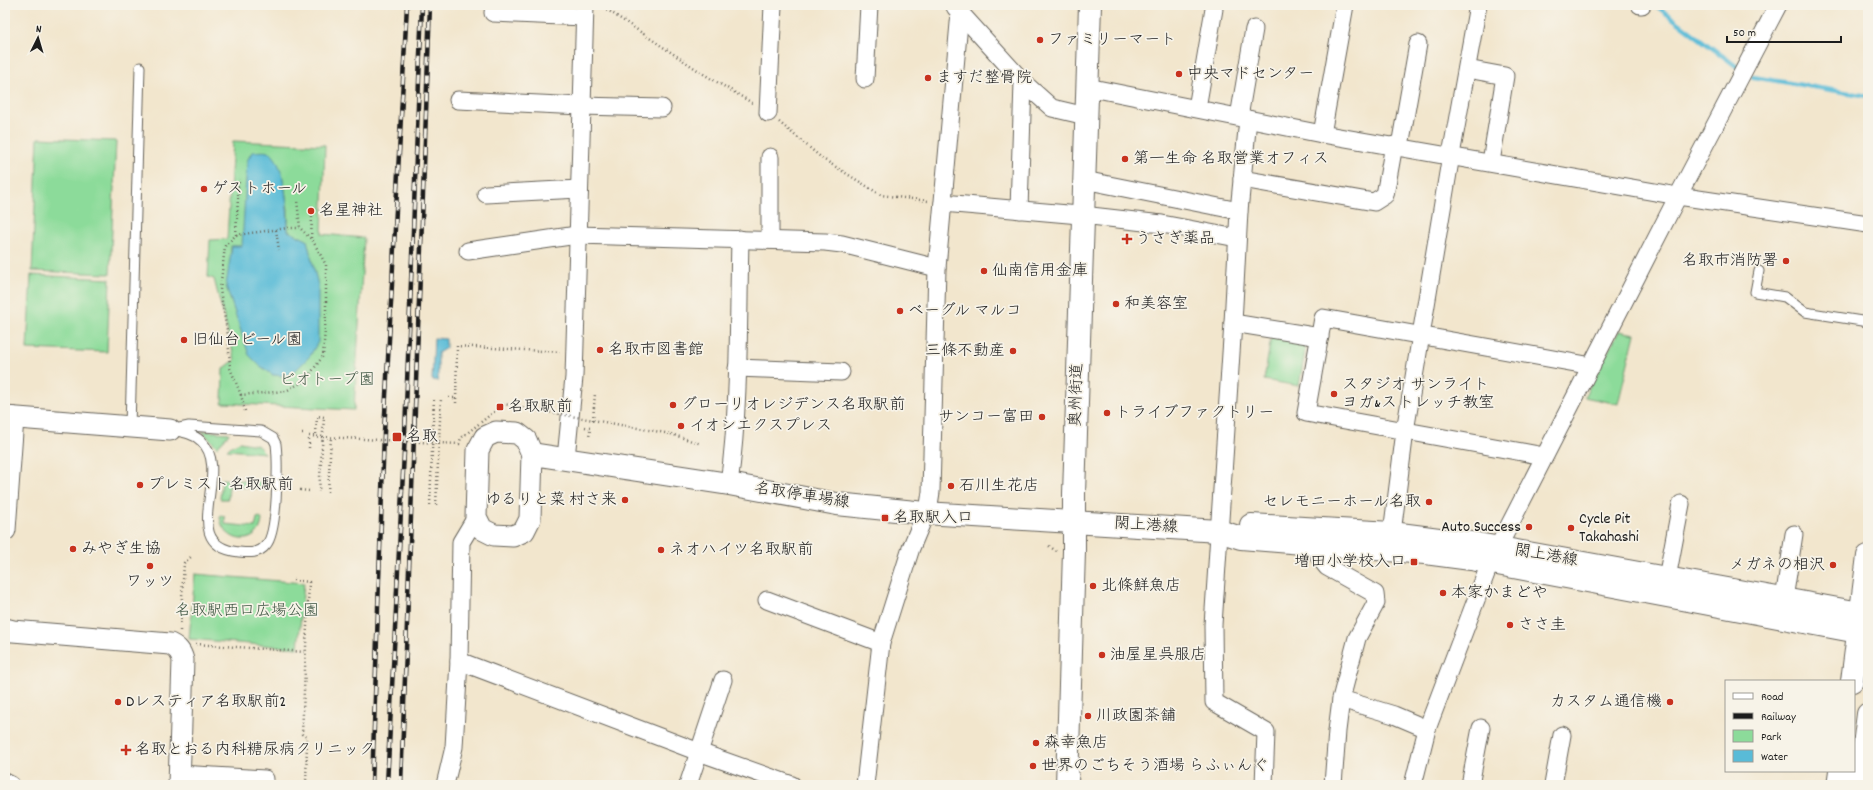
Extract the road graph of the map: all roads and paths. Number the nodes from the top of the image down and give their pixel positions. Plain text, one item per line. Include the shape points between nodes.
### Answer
1 (494, 5) edge
2 (773, 5) edge
3 (869, 5) edge
4 (1090, 5) edge
5 (1345, 5) edge
6 (1478, 5) edge
7 (1778, 5) edge
8 (957, 8) edge
9 (1214, 9) dead end
10 (584, 11) edge
11 (1254, 29) dead end
12 (1418, 44) dead end
13 (140, 67) dead end
14 (1467, 70) junction
15 (865, 79) dead end
16 (1023, 82) junction
17 (1087, 87) junction
18 (458, 100) dead end
19 (581, 106) junction
20 (662, 108) dead end
21 (1197, 108) junction
22 (768, 113) dead end
23 (1086, 116) junction
24 (1244, 118) junction
25 (1322, 134) junction
26 (1397, 146) junction
27 (1451, 155) junction
28 (770, 157) dead end
29 (1491, 162) junction
30 (239, 178) dead end
31 (1242, 179) junction
32 (1084, 180) junction
33 (579, 189) junction
34 (486, 194) dead end
35 (1678, 196) junction
36 (297, 200) dead end
37 (942, 203) junction
38 (1019, 210) junction
39 (1239, 211) junction
40 (1083, 215) junction
41 (312, 216) dead end
42 (1868, 224) edge
43 (300, 228) junction
44 (276, 230) junction
45 (236, 235) junction
46 (577, 235) junction
47 (1237, 238) junction
48 (311, 239) junction
49 (740, 239) junction
50 (770, 240) junction
51 (279, 250) dead end
52 (468, 251) dead end
53 (937, 268) junction
54 (1759, 270) dead end
55 (1868, 322) edge
56 (1233, 323) junction
57 (1422, 335) junction
58 (1320, 337) junction
59 (574, 353) junction
60 (1592, 366) junction
61 (737, 368) junction
62 (841, 372) dead end
63 (595, 393) dead end
64 (241, 395) junction
65 (434, 397) dead end
66 (441, 398) dead end
67 (449, 398) dead end
68 (456, 398) junction
69 (456, 403) dead end
70 (245, 411) dead end
71 (9, 417) edge
72 (593, 420) junction
73 (130, 427) junction
74 (582, 427) dead end
75 (170, 430) junction
76 (1405, 431) junction
77 (316, 434) dead end
78 (322, 437) junction
79 (331, 437) junction
80 (589, 438) dead end
81 (432, 442) junction
82 (439, 443) junction
83 (701, 444) dead end
84 (308, 448) dead end
85 (532, 454) junction
86 (1544, 456) junction
87 (566, 458) junction
88 (729, 484) junction
89 (300, 490) dead end
90 (310, 491) dead end
91 (319, 492) dead end
92 (328, 492) dead end
93 (1681, 504) dead end
94 (430, 505) dead end
95 (436, 505) dead end
96 (925, 513) junction
97 (476, 518) junction
98 (1074, 522) junction
99 (5, 530) edge
100 (1219, 531) junction
101 (1392, 532) junction
102 (1794, 534) dead end
103 (1317, 545) junction
104 (1494, 555) junction
105 (192, 556) dead end
106 (1868, 556) edge
107 (1667, 578) junction
108 (293, 580) dead end
109 (767, 600) dead end
110 (1784, 600) junction
111 (1864, 623) edge
112 (5, 629) edge
113 (180, 635) dead end
114 (881, 643) junction
115 (195, 644) dead end
116 (305, 652) junction
117 (459, 660) junction
118 (723, 680) dead end
119 (1852, 680) edge
120 (1341, 699) junction
121 (1868, 714) edge
122 (1481, 728) dead end
123 (1427, 729) junction
124 (1562, 735) dead end
125 (699, 752) junction
126 (1840, 772) edge
127 (265, 779) dead end
128 (179, 780) edge
129 (5, 782) edge
130 (11, 785) edge
131 (306, 785) edge
132 (445, 785) edge
133 (688, 785) edge
134 (792, 785) edge
135 (865, 785) edge
136 (1067, 785) edge
137 (1264, 785) edge
138 (1333, 785) edge
139 (1413, 785) edge
140 (1470, 785) edge
141 (1553, 785) edge
142 (1838, 785) edge
143 (1859, 785) edge

1 - 10 street via 493,13
2 - 22 street
3 - 15 street
4 - 17 main road, 奥州街道
5 - 25 street
6 - 14 street
7 - 35 street
8 - 16 street
8 - 37 street
9 - 21 street
10 - 19 street
11 - 24 street
12 - 26 street
13 - 73 lane
14 - 27 street
14 - 29 street via 1505,76
16 - 23 street via 1052,108
16 - 38 street
17 - 21 street
17 - 23 main road, 奥州街道
18 - 19 street
19 - 20 street
19 - 33 street
21 - 24 street
23 - 32 main road, 奥州街道
24 - 25 street
24 - 31 street
25 - 26 street
26 - 27 street
26 - 31 street via 1385,195 1374,202
27 - 29 street
27 - 57 street
28 - 50 street
29 - 35 street
30 - 45 path
31 - 39 street
32 - 39 street
32 - 40 main road, 奥州街道
33 - 34 street
33 - 46 street
35 - 42 street
35 - 60 street
36 - 43 path
37 - 38 street
37 - 53 street
38 - 40 street
39 - 47 street
40 - 47 street via 1162,224
40 - 98 main road, 奥州街道
41 - 48 path
43 - 44 path
43 - 48 path
44 - 45 path
44 - 51 path
45 - 64 path via 225,246 220,290 228,336 230,368
46 - 49 street
46 - 52 street
46 - 59 street
47 - 56 street
48 - 64 path via 326,265 323,356 306,380 286,391
49 - 50 street
49 - 61 street
50 - 53 street via 842,244
53 - 96 street via 931,492
54 - 55 lane via 1755,292 1785,297 1805,312
56 - 58 street
56 - 100 street
57 - 58 street via 1323,318
57 - 60 street
57 - 76 street
58 - 76 street via 1306,413
59 - 68 path via 457,346
59 - 87 street via 570,435
60 - 86 street
61 - 62 street
61 - 88 street
63 - 72 path
64 - 70 path
65 - 81 path
66 - 82 path
67 - 68 path
68 - 69 path
71 - 73 street
71 - 99 street
72 - 82 path, bridge via 504,404 460,438 459,444
72 - 83 path, bridge via 671,434
73 - 75 street
74 - 80 path via 590,428
75 - 75 lane via 189,426 261,431 273,438 277,450 276,494 272,537 266,546 254,554 227,551 213,542 207,529 211,480 210,455 207,447 189,434
76 - 86 street
76 - 101 street
77 - 78 path via 317,416 324,417
78 - 79 path, bridge
78 - 84 path via 309,436
78 - 91 path
79 - 81 path, bridge
79 - 92 path
81 - 82 path, bridge
81 - 94 path
82 - 95 path
85 - 87 main road, 名取停車場線
85 - 97 street via 530,519 524,531 513,536 494,535 482,529
85 - 97 street via 526,440 517,433 496,432 485,437 478,450
86 - 104 street
87 - 88 main road, 名取停車場線
88 - 96 main road, 名取停車場線 via 838,504
89 - 90 path
93 - 107 street
96 - 98 main road, 名取停車場線
96 - 114 street
97 - 117 street via 461,542
98 - 100 main road, 閖上港線
98 - 136 main road, 奥州街道
100 - 101 main road, 閖上港線 via 1247,525
100 - 103 main road, 閖上港線 via 1241,538
100 - 137 street via 1212,625 1214,702 1266,732
101 - 104 main road, 閖上港線
102 - 110 street
103 - 104 main road, 閖上港線
103 - 120 street via 1319,557 1327,567 1375,594 1376,603 1357,638
104 - 107 main road, 閖上港線
104 - 111 main road, 閖上港線
104 - 123 street
105 - 113 path via 184,563
106 - 111 main road
107 - 110 main road, 閖上港線
108 - 116 path via 309,582
109 - 114 street
110 - 111 main road, 閖上港線
111 - 119 main road
112 - 128 street via 170,644 177,647 183,660
114 - 135 street
115 - 116 path
116 - 131 path via 302,734 307,737
117 - 125 street
117 - 132 street via 454,747
118 - 125 street
120 - 123 street via 1394,715
120 - 138 street via 1336,731
121 - 143 main road
122 - 140 street
123 - 139 street
124 - 141 street
125 - 133 street
125 - 134 street
126 - 142 main road
127 - 128 street
129 - 130 street

